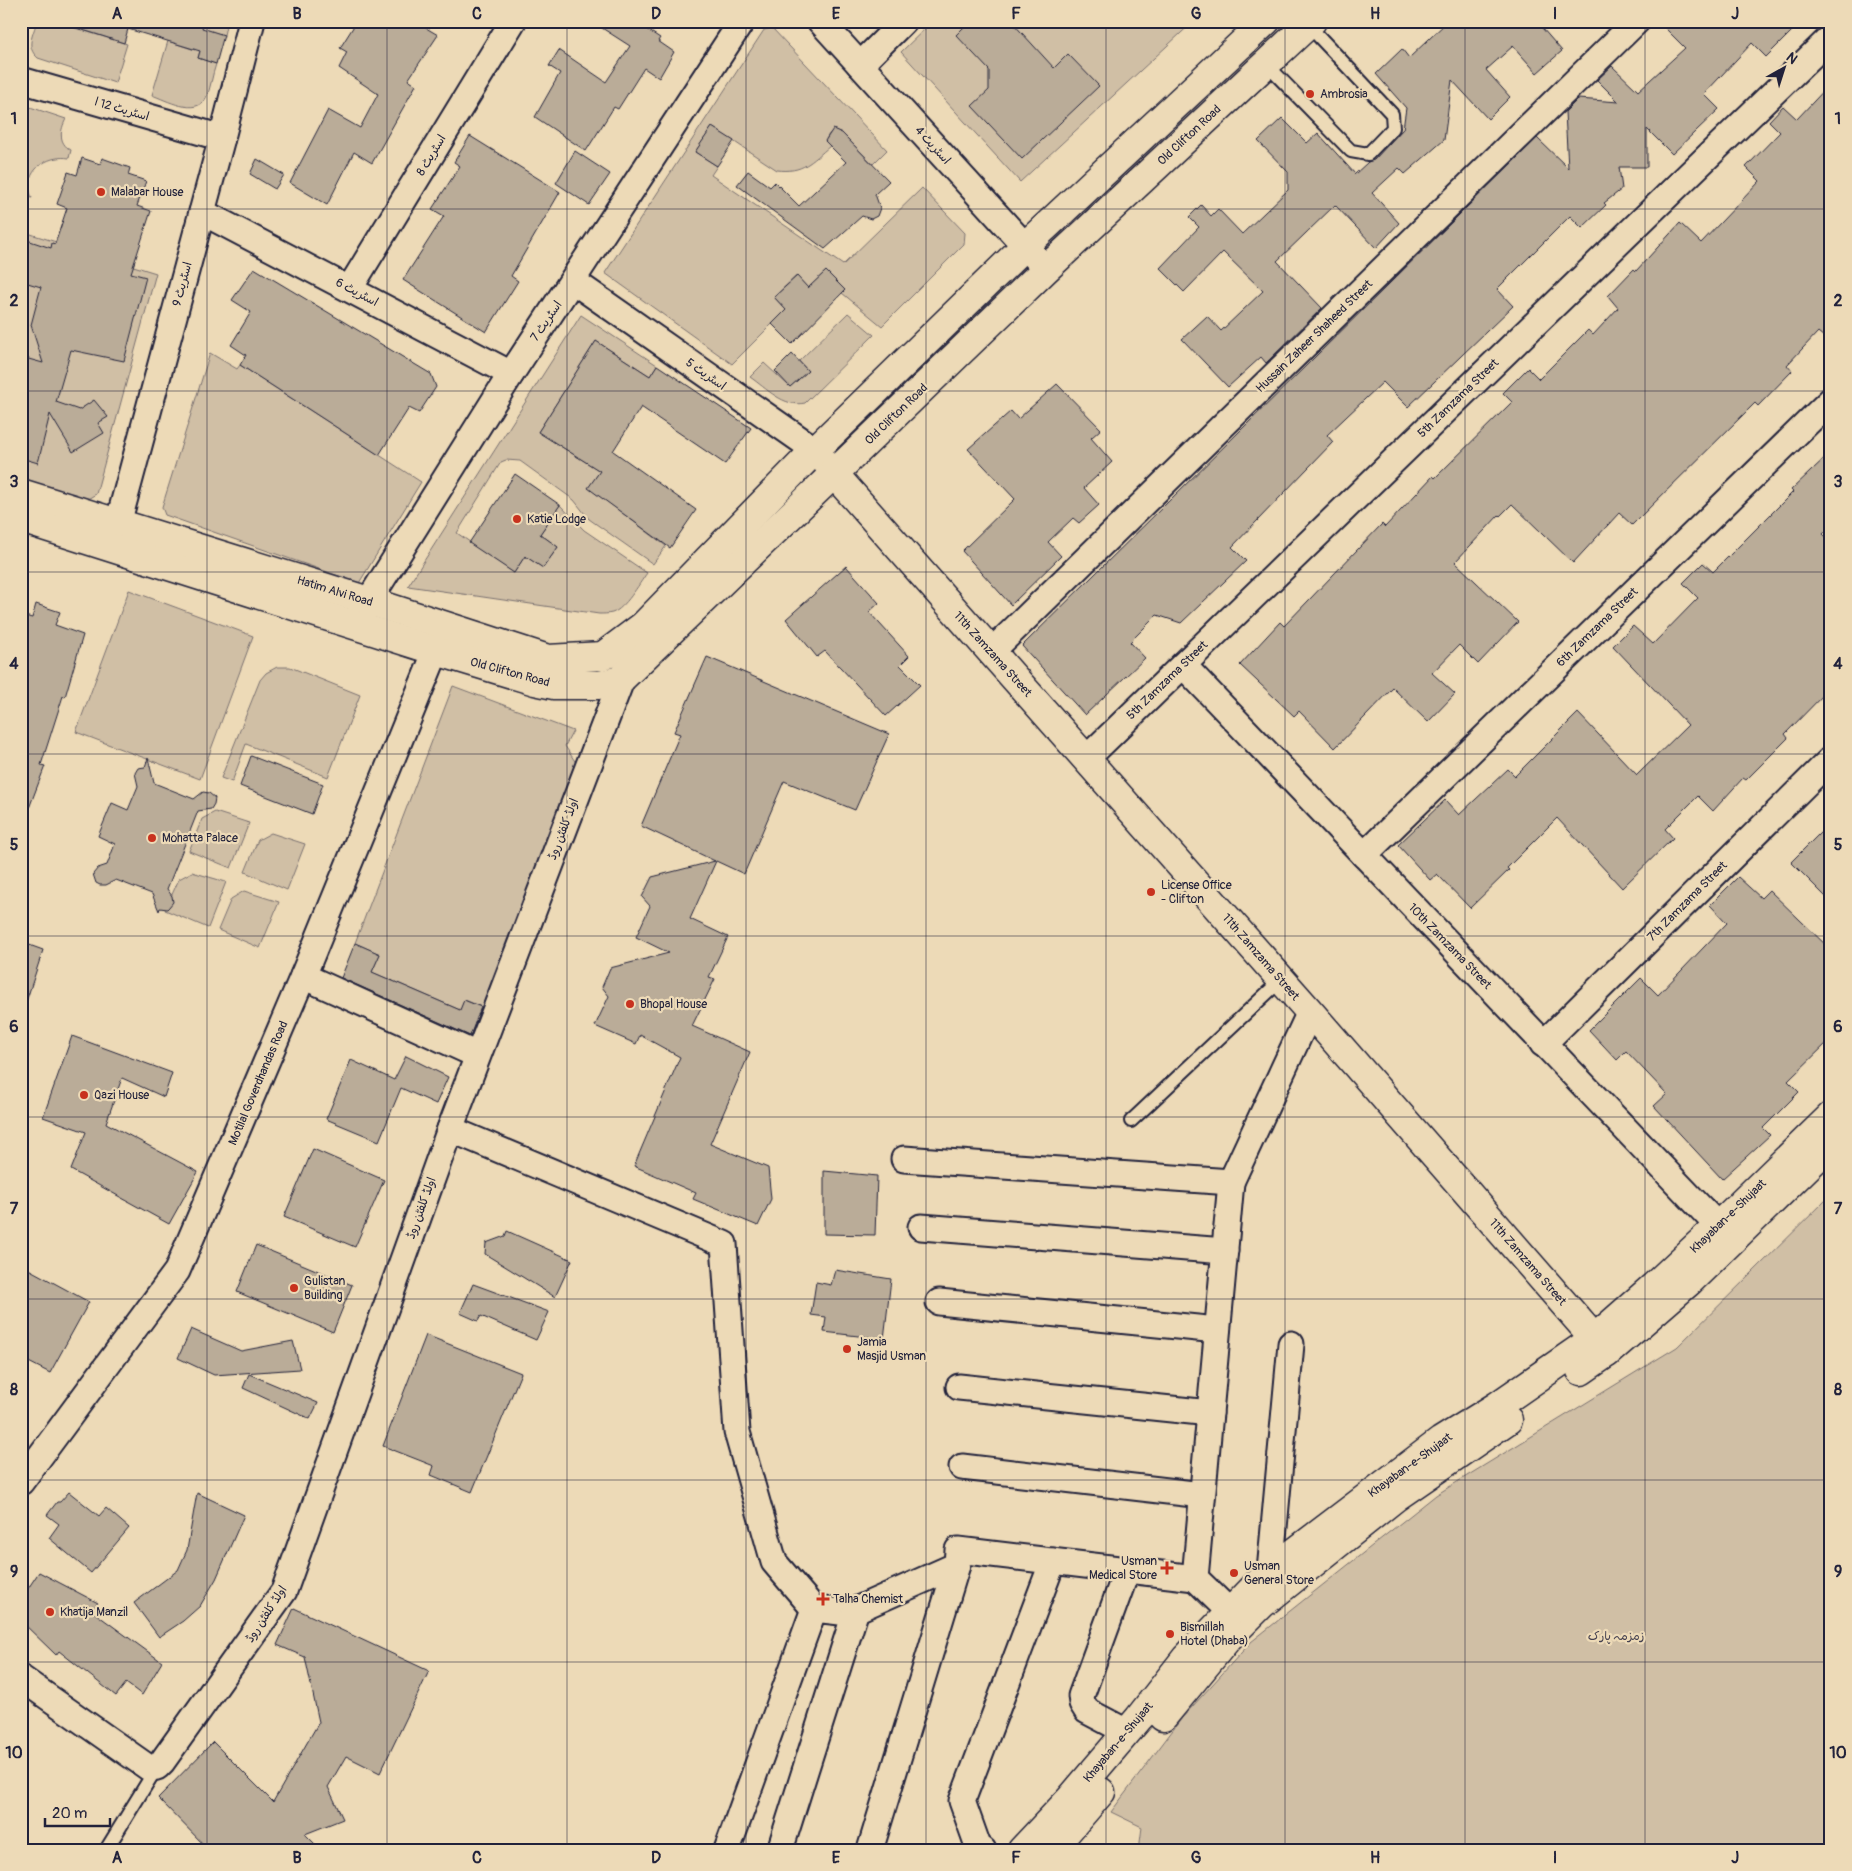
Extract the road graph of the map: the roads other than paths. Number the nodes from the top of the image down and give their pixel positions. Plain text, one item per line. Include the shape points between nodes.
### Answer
1 (252, 21) edge
2 (513, 21) edge
3 (742, 21) edge
4 (820, 21) edge
5 (904, 21) edge
6 (1266, 21) edge
7 (1637, 21) edge
8 (1310, 23) edge
9 (1831, 37) edge
10 (1266, 64) junction
11 (860, 65) junction
12 (21, 80) edge
13 (222, 138) junction
14 (202, 212) junction
15 (1025, 246) junction
16 (1046, 269) junction
17 (572, 281) junction
18 (350, 288) junction
19 (511, 374) junction
20 (1831, 400) edge
21 (816, 450) junction
22 (834, 474) junction
23 (21, 493) edge
24 (21, 519) edge
25 (115, 535) junction
26 (369, 601) junction
27 (354, 624) junction
28 (643, 626) junction
29 (436, 651) junction
30 (991, 652) junction
31 (1183, 665) junction
32 (620, 680) junction
33 (1086, 759) junction
34 (1831, 759) edge
35 (1364, 855) junction
36 (303, 976) junction
37 (1281, 980) junction
38 (1310, 1012) junction
39 (1543, 1044) junction
40 (477, 1055) junction
41 (1831, 1116) edge
42 (1131, 1121) dead end
43 (450, 1129) junction
44 (1831, 1144) edge
45 (904, 1159) dead end
46 (1231, 1182) junction
47 (1718, 1226) junction
48 (921, 1227) dead end
49 (1225, 1251) junction
50 (939, 1302) dead end
51 (1217, 1330) junction
52 (1291, 1344) dead end
53 (1601, 1345) junction
54 (959, 1387) dead end
55 (1210, 1413) junction
56 (962, 1468) dead end
57 (21, 1482) edge
58 (1202, 1495) junction
59 (1053, 1561) junction
60 (957, 1565) junction
61 (1127, 1570) junction
62 (1270, 1571) junction
63 (1195, 1578) junction
64 (814, 1609) junction
65 (856, 1610) junction
66 (1229, 1611) junction
67 (21, 1678) edge
68 (1128, 1732) junction
69 (157, 1767) junction
70 (106, 1850) edge
71 (727, 1850) edge
72 (780, 1850) edge
73 (870, 1850) edge
74 (982, 1850) edge
75 (1022, 1850) edge
76 (1051, 1850) edge

1 - 13 street, اسٹریٹ 9
2 - 18 street, اسٹریٹ 8
3 - 17 street, اسٹریٹ 7
4 - 11 street, اسٹریٹ 4
5 - 11 street
6 - 15 street
7 - 30 street, Hussain Zaheer Shaheed Street
8 - 10 street, Old Clifton Road
8 - 10 lane via 1392,114 1393,128 1368,154 1351,151
9 - 31 street, 5th Zamzama Street
10 - 16 street, Old Clifton Road
11 - 15 street, اسٹریٹ 4
12 - 13 street, اسٹریٹ 12 ا
13 - 14 street, اسٹریٹ 9
14 - 18 street, اسٹریٹ 6
14 - 25 street, اسٹریٹ 9
15 - 16 street, اسٹریٹ 4
15 - 21 street
16 - 22 street, Old Clifton Road
17 - 19 street, اسٹریٹ 7
17 - 21 street, اسٹریٹ 5
18 - 19 street, اسٹریٹ 6
19 - 26 street, اسٹریٹ 7
20 - 35 street, 6th Zamzama Street
21 - 22 street, اسٹریٹ 5
21 - 28 street
22 - 30 street, 11th Zamzama Street
22 - 32 street, Old Clifton Road
23 - 25 street, Hatim Alvi Road
24 - 25 street, Hatim Alvi Road
25 - 26 street, Hatim Alvi Road
25 - 27 street, Hatim Alvi Road
26 - 27 street, اسٹریٹ 7
26 - 28 street, Hatim Alvi Road via 548,659 603,656
27 - 29 street, Hatim Alvi Road
28 - 32 street, اولڈ کلفٹن روڈ
29 - 32 street, Old Clifton Road via 554,685 599,685
29 - 36 street, Motilal Goverdhandas Road
30 - 33 street, 11th Zamzama Street
31 - 33 street, 5th Zamzama Street
31 - 35 street, 10th Zamzama Street
32 - 40 street, اولڈ کلفٹن روڈ
33 - 37 street, 11th Zamzama Street
34 - 39 street, 7th Zamzama Street
35 - 39 street, 10th Zamzama Street
36 - 40 street
36 - 57 street, Motilal Goverdhandas Road via 177,1271
37 - 38 street, 11th Zamzama Street
37 - 42 lane
38 - 46 street
38 - 53 street, 11th Zamzama Street
39 - 47 street, 10th Zamzama Street
40 - 43 street, اولڈ کلفٹن روڈ
41 - 47 street, Khayaban-e-Shujaat
43 - 64 street via 724,1244 737,1432 774,1562
43 - 69 street, اولڈ کلفٹن روڈ via 284,1591
44 - 53 street, Khayaban-e-Shujaat via 1690,1280
45 - 46 street
46 - 49 street
47 - 53 street, Khayaban-e-Shujaat via 1653,1287
48 - 49 street
49 - 51 street
50 - 51 street
51 - 55 street
52 - 62 street
53 - 62 street, Khayaban-e-Shujaat via 1441,1441
53 - 76 street, Khayaban-e-Shujaat via 1396,1497 1262,1604 1228,1638
54 - 55 street
55 - 58 street
56 - 58 street
58 - 63 street
59 - 60 street via 958,1550
59 - 61 street
59 - 74 street via 962,1801
60 - 65 street
60 - 73 street
61 - 63 street
61 - 68 street via 1082,1703 1088,1711
62 - 66 street, Khayaban-e-Shujaat
63 - 66 street
64 - 65 street via 849,1613
64 - 71 street
65 - 72 street
66 - 68 street, Khayaban-e-Shujaat via 1186,1658
67 - 69 street via 149,1768
68 - 75 street, Khayaban-e-Shujaat
69 - 70 lane

